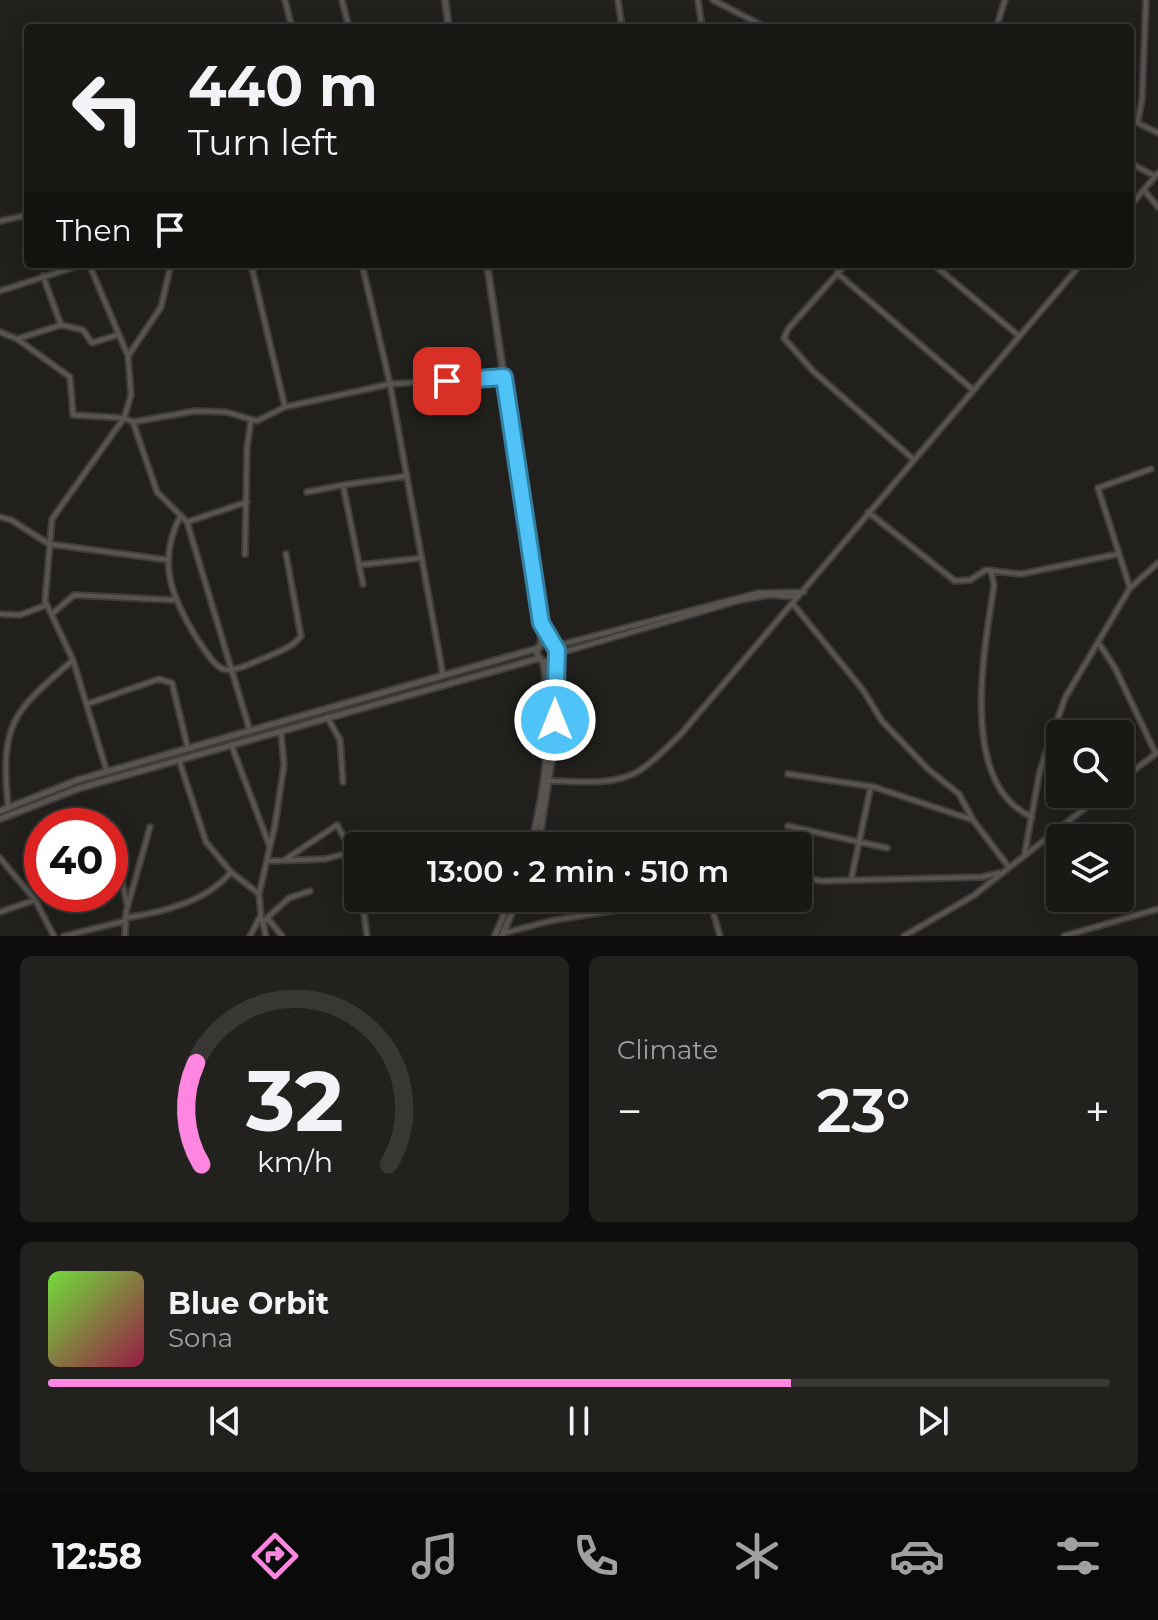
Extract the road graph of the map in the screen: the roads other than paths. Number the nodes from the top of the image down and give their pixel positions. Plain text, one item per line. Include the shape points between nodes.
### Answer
1 (285, 0) edge
2 (342, 0) edge
3 (445, 0) edge
4 (618, 0) edge
5 (698, 0) edge
6 (714, 0) edge
7 (1005, 0) edge
8 (1146, 0) edge
9 (291, 24) edge
10 (348, 24) edge
11 (448, 24) edge
12 (621, 24) edge
13 (701, 24) edge
14 (759, 24) edge
15 (997, 24) edge
16 (1134, 120) edge
17 (1138, 121) junction
18 (1158, 133) edge
19 (1134, 165) edge
20 (1157, 175) edge
21 (1144, 189) junction
22 (1134, 201) edge
23 (1158, 207) edge
24 (24, 216) edge
25 (0, 221) edge
26 (72, 268) edge
27 (89, 268) edge
28 (170, 268) edge
29 (252, 268) edge
30 (363, 268) edge
31 (488, 268) edge
32 (842, 268) edge
33 (938, 268) edge
34 (1078, 268) edge
35 (837, 273) junction
36 (43, 276) junction
37 (0, 291) edge
38 (61, 325) junction
39 (0, 332) edge
40 (117, 335) junction
41 (1019, 336) junction
42 (17, 339) junction
43 (128, 356) junction
44 (504, 377) junction
45 (390, 384) junction
46 (973, 390) junction
47 (285, 407) junction
48 (124, 418) junction
49 (251, 420) junction
50 (133, 422) junction
51 (913, 459) junction
52 (1151, 469) dead end
53 (407, 476) junction
54 (343, 485) junction
55 (307, 492) dead end
56 (247, 502) junction
57 (868, 512) junction
58 (181, 515) junction
59 (0, 517) edge
60 (187, 522) junction
61 (49, 544) junction
62 (245, 554) dead end
63 (286, 554) dead end
64 (1118, 554) junction
65 (421, 558) junction
66 (168, 560) junction
67 (1158, 563) edge
68 (359, 565) junction
69 (990, 569) junction
70 (363, 584) dead end
71 (1130, 588) junction
72 (804, 592) junction
73 (798, 597) junction
74 (173, 600) junction
75 (793, 604) junction
76 (47, 605) junction
77 (0, 614) edge
78 (52, 614) junction
79 (541, 623) junction
80 (554, 645) junction
81 (1100, 645) junction
82 (540, 646) junction
83 (555, 657) junction
84 (73, 660) junction
85 (541, 660) junction
86 (231, 670) junction
87 (443, 677) junction
88 (87, 704) junction
89 (327, 717) junction
90 (250, 731) junction
91 (281, 731) junction
92 (231, 744) junction
93 (188, 749) junction
94 (1157, 753) edge
95 (179, 759) junction
96 (1134, 770) edge
97 (107, 772) junction
98 (788, 774) dead end
99 (550, 781) junction
100 (343, 782) dead end
101 (871, 786) junction
102 (8, 806) junction
103 (1084, 808) edge
104 (0, 811) edge
105 (1032, 817) junction
106 (0, 819) edge
107 (973, 820) junction
108 (788, 826) dead end
109 (150, 827) dead end
110 (533, 832) edge
111 (541, 832) edge
112 (344, 838) edge
113 (859, 842) junction
114 (887, 848) dead end
115 (270, 849) junction
116 (1025, 852) junction
117 (344, 854) edge
118 (0, 858) edge
119 (286, 859) junction
120 (269, 861) junction
121 (1008, 866) junction
122 (231, 872) junction
123 (1001, 872) junction
124 (812, 878) edge
125 (851, 880) junction
126 (24, 887) edge
127 (310, 891) dead end
128 (259, 894) junction
129 (128, 903) edge
130 (24, 904) edge
131 (1158, 909) edge
132 (0, 912) edge
133 (41, 912) edge
134 (126, 912) edge
135 (364, 912) edge
136 (505, 912) edge
137 (512, 912) edge
138 (604, 912) edge
139 (713, 912) edge
140 (263, 918) junction
141 (125, 919) junction
142 (503, 935) edge
143 (54, 936) edge
144 (64, 936) edge
145 (125, 936) edge
146 (250, 936) edge
147 (266, 936) edge
148 (282, 936) edge
149 (367, 936) edge
150 (495, 936) edge
151 (720, 936) edge
152 (904, 936) edge
153 (1064, 936) edge

1 - 9 street
2 - 10 street
3 - 11 street
4 - 12 street
5 - 13 street
6 - 14 street
7 - 15 street
8 - 17 street
16 - 17 street
17 - 18 street
19 - 20 street
20 - 21 street
21 - 22 street
21 - 23 street
24 - 25 street
26 - 36 street
27 - 40 street
28 - 43 street via 161,307
29 - 47 street
30 - 45 street
31 - 44 street
32 - 35 street
33 - 41 street
34 - 41 street
35 - 46 street
35 - 51 street via 784,338 813,371
36 - 37 street
36 - 38 street
38 - 40 street via 83,330 92,343
38 - 42 street
39 - 42 street
40 - 43 street
41 - 46 street
42 - 48 street via 70,377 73,415
43 - 48 street via 131,395
44 - 45 street
44 - 79 street
45 - 47 street
45 - 53 street
46 - 51 street
47 - 49 street
48 - 50 street
48 - 61 street via 52,519
49 - 50 street via 195,411
49 - 56 street
50 - 58 street via 157,492
51 - 57 street
52 - 64 street via 1098,488
53 - 54 street
53 - 65 street
54 - 55 street
54 - 68 street
56 - 60 street
56 - 62 street
57 - 69 street via 947,578 963,581
57 - 72 street
58 - 60 street
58 - 66 street via 171,532
59 - 61 street
60 - 86 street
61 - 66 street
61 - 76 street
63 - 86 street via 301,636 284,650
64 - 69 street via 1021,574
64 - 71 street
65 - 68 street
65 - 87 street
66 - 74 street
67 - 71 street
68 - 70 street
69 - 105 street via 994,585 980,694 986,751 1002,791
71 - 81 street
72 - 73 street
72 - 80 street via 758,593
73 - 75 street
73 - 83 street via 741,600
74 - 78 street via 74,595
74 - 86 street via 205,652 220,668
75 - 99 street via 680,735 638,772 604,781
75 - 107 street via 882,721 959,794
76 - 77 street via 20,615
76 - 78 street
78 - 84 street
79 - 80 street
79 - 82 street
80 - 82 street
80 - 83 street
81 - 94 street
81 - 105 street via 1065,698 1046,750
82 - 85 street
82 - 87 street
83 - 85 street
83 - 99 street
84 - 88 street
84 - 102 street via 20,705 5,752
85 - 89 street
85 - 110 street via 548,697 547,747
86 - 90 street
87 - 90 street
88 - 93 street via 159,679 168,681
88 - 97 street
89 - 91 street
89 - 100 street via 340,740
90 - 93 street
91 - 92 street
91 - 115 street via 284,765
92 - 95 street
92 - 115 street
93 - 97 street
94 - 96 street
95 - 106 street
95 - 122 street via 206,842
97 - 102 street
98 - 101 street
99 - 111 street
101 - 107 street
101 - 113 street
102 - 104 street
103 - 116 street
105 - 116 street
107 - 121 street
108 - 113 street
109 - 129 street
112 - 119 street via 337,825
113 - 114 street
113 - 125 street
115 - 120 street
116 - 121 street
117 - 119 street
118 - 126 street
119 - 120 street
120 - 128 street
121 - 123 street
122 - 128 street
122 - 141 street via 204,895
123 - 125 street
123 - 152 street via 973,896
124 - 125 street
127 - 140 street via 289,898
128 - 140 street
130 - 132 street
131 - 153 street
133 - 143 street
134 - 141 street
135 - 149 street
136 - 150 street
137 - 142 street
138 - 142 street
139 - 151 street
140 - 146 street
140 - 147 street
140 - 148 street
141 - 144 street
141 - 145 street

